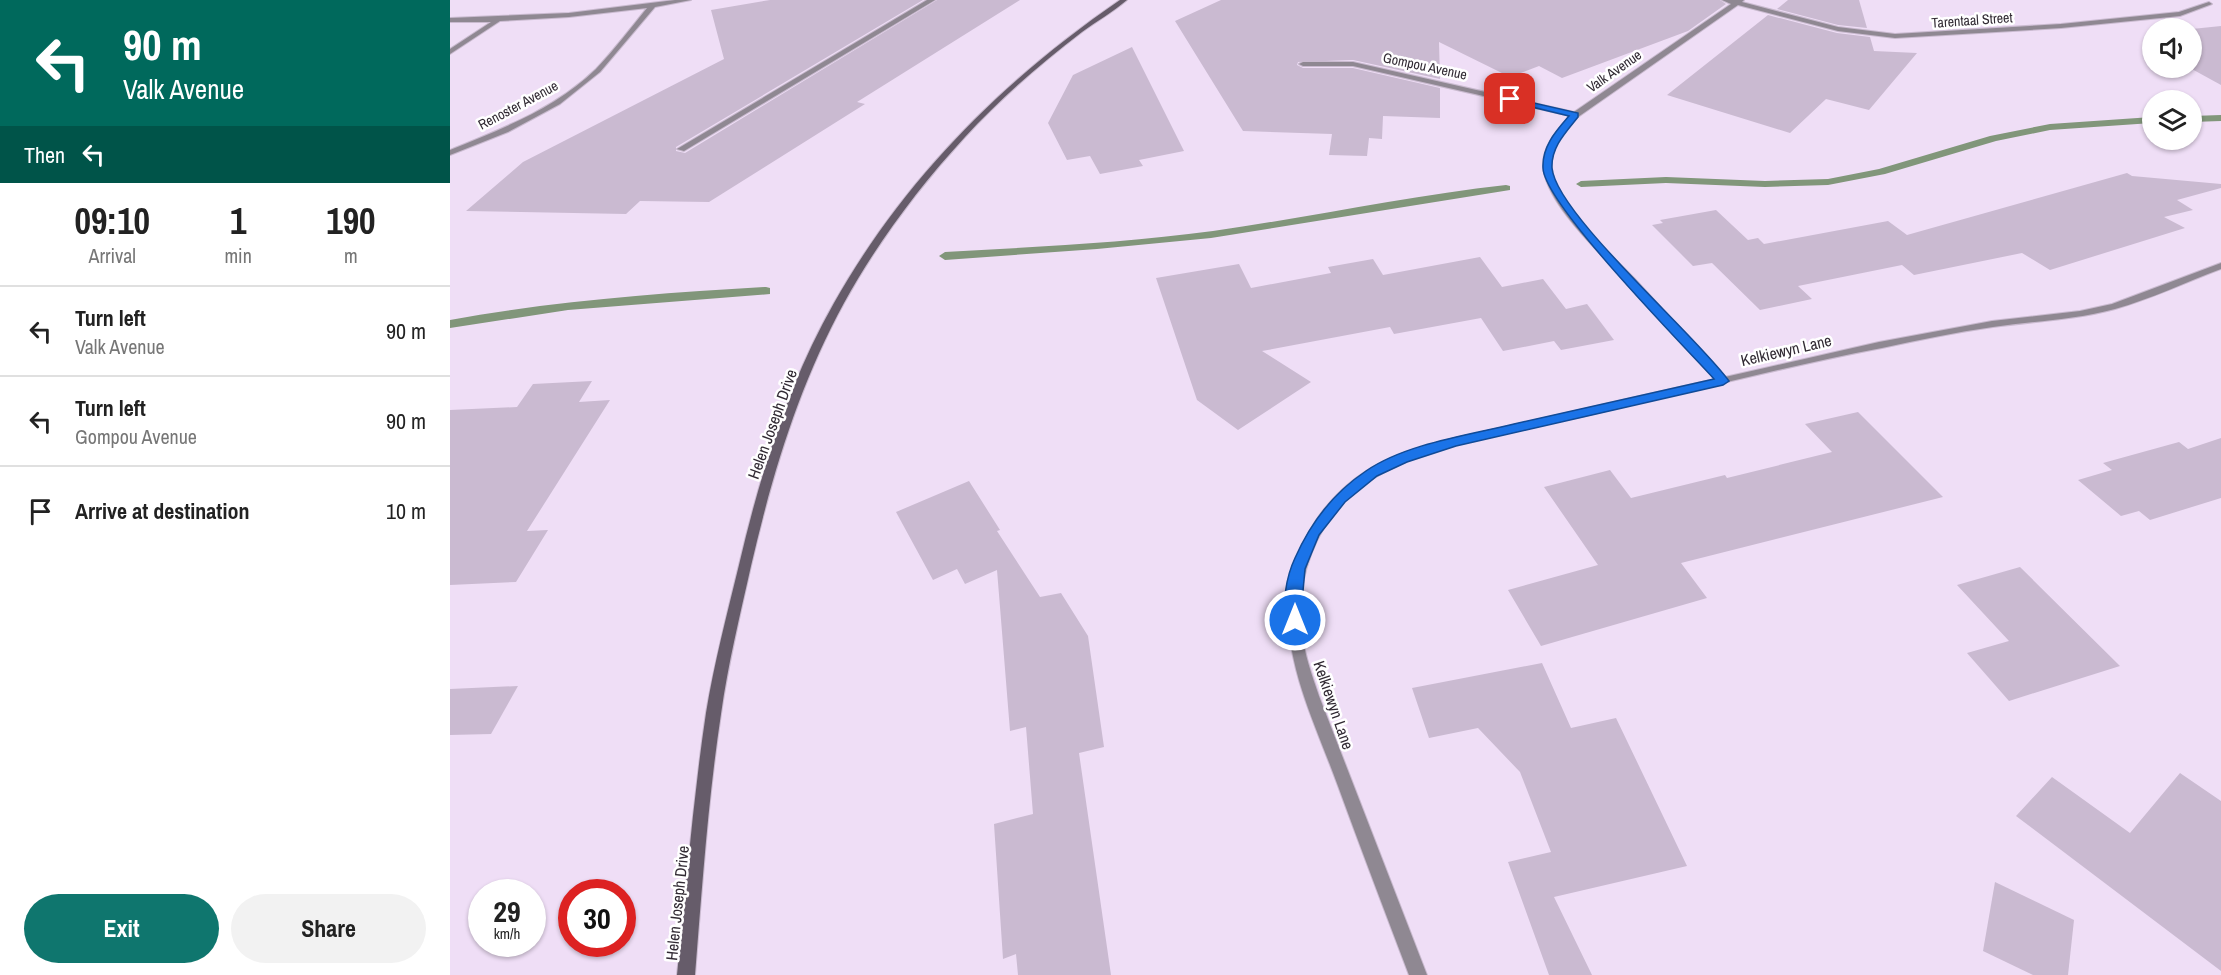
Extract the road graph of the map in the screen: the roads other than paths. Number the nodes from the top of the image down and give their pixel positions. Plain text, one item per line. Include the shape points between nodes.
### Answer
1 (688, 0) edge
2 (932, 0) edge
3 (1124, 0) edge
4 (1725, 0) edge
5 (1739, 2) edge
6 (2209, 4) dead end
7 (652, 6) junction
8 (450, 20) edge
9 (498, 20) junction
10 (450, 52) edge
11 (1303, 64) dead end
12 (1575, 115) junction
13 (681, 149) dead end
14 (450, 153) edge
15 (2221, 266) edge
16 (1723, 381) junction
17 (686, 975) edge
18 (1418, 975) edge

1 - 7 street
2 - 13 street
3 - 17 street, Helen Joseph Drive via 1050,54 980,116 904,202 839,303 798,393 747,547 712,723
4 - 5 street, Tarentaal Street
5 - 6 street, Tarentaal Street via 1838,29 1895,36 2180,14
5 - 12 street, Valk Avenue
7 - 9 street
7 - 14 street, Renoster Avenue via 588,80 556,103
8 - 9 street
9 - 10 street
11 - 12 street, Gompou Avenue via 1353,64
12 - 16 street, Valk Avenue via 1549,153 1547,169 1555,189 1584,229
15 - 16 street, Kelkiewyn Lane via 2098,310 1879,345
16 - 18 street, Kelkiewyn Lane via 1454,442 1402,459 1372,473 1340,498 1313,533 1298,569 1293,603 1299,654 1365,841

